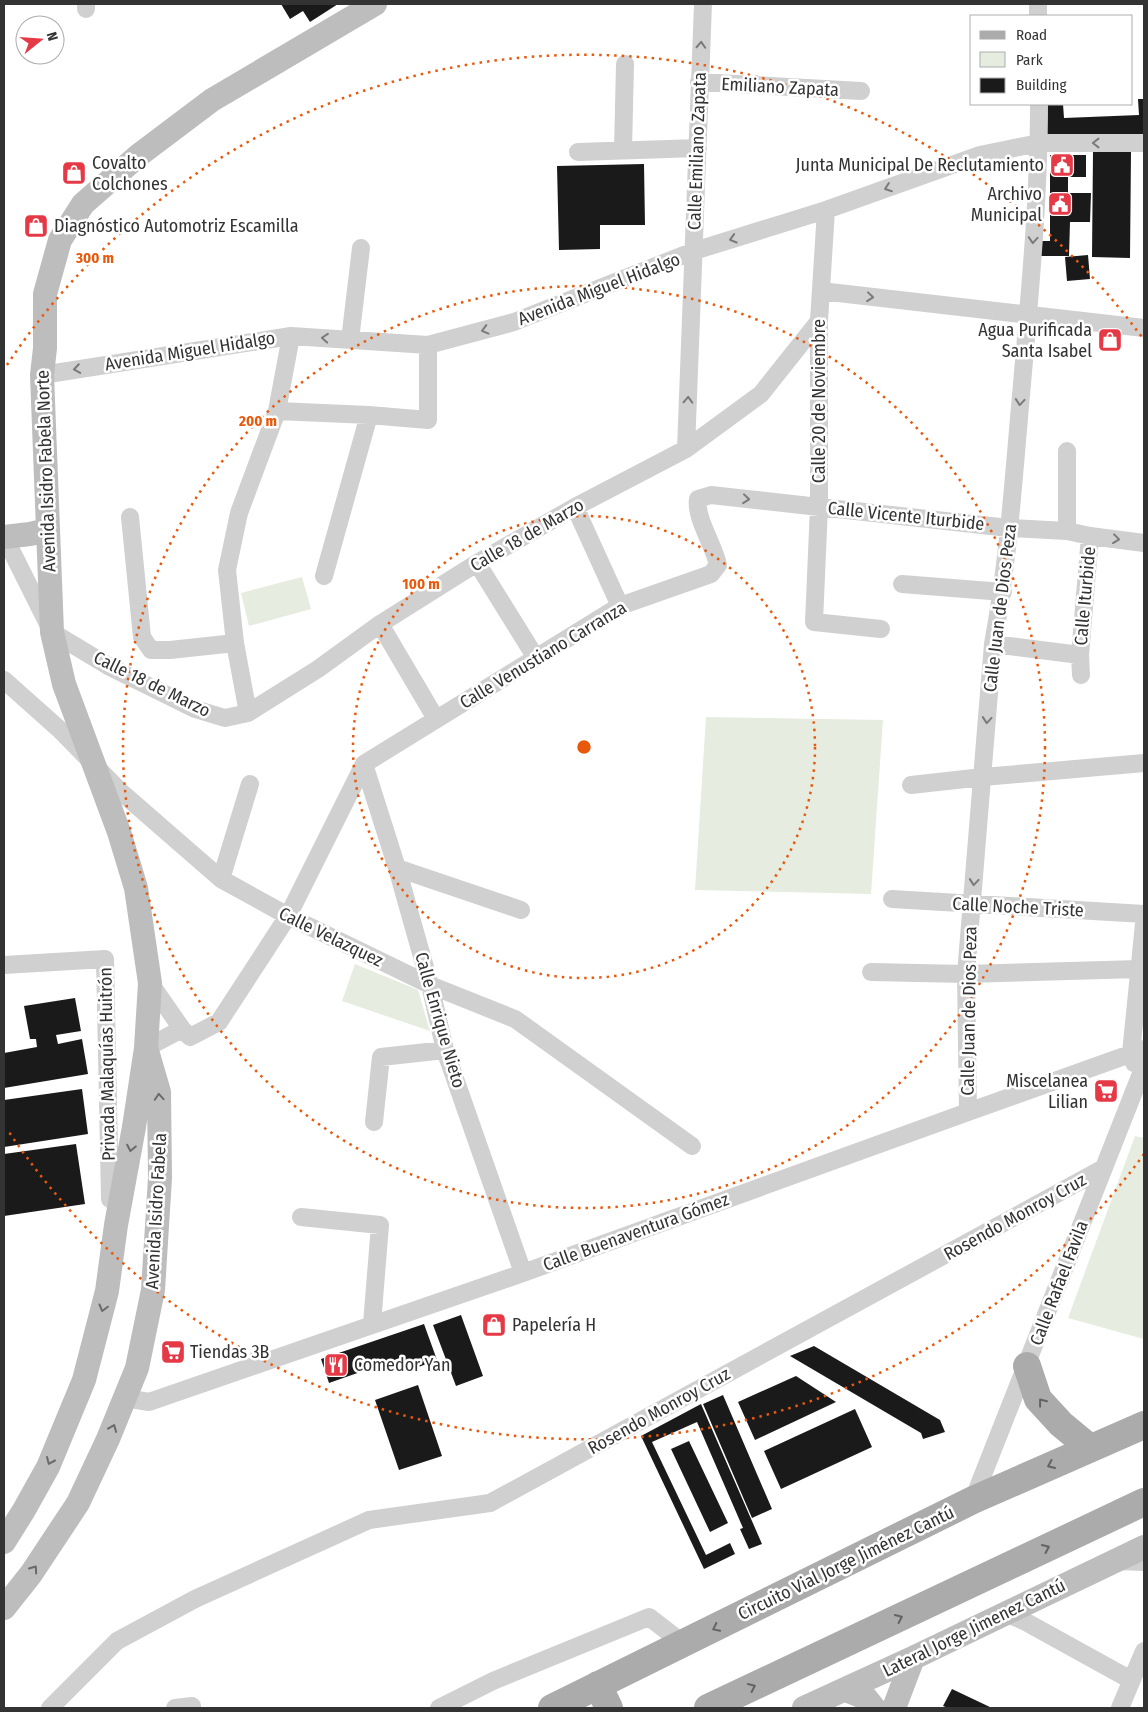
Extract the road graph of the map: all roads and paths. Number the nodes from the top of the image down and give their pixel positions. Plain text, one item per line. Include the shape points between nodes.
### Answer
1 (375, 4) edge
2 (703, 4) edge
3 (626, 64) dead end
4 (699, 82) junction
5 (861, 92) dead end
6 (1039, 105) edge
7 (1039, 143) junction
8 (1144, 143) edge
9 (698, 148) junction
10 (623, 150) junction
11 (578, 152) dead end
12 (826, 210) junction
13 (361, 248) dead end
14 (694, 251) junction
15 (821, 291) junction
16 (1028, 314) junction
17 (819, 321) junction
18 (1144, 328) edge
19 (291, 336) junction
20 (350, 340) junction
21 (428, 345) junction
22 (42, 374) junction
23 (277, 411) junction
24 (370, 415) junction
25 (686, 449) junction
26 (1066, 451) dead end
27 (698, 499) joint
28 (575, 507) junction
29 (819, 507) junction
30 (130, 517) dead end
31 (1009, 528) junction
32 (47, 530) junction
33 (1067, 531) junction
34 (1090, 536) junction
35 (4, 537) edge
36 (1144, 543) edge
37 (477, 563) junction
38 (324, 576) dead end
39 (902, 584) dead end
40 (1003, 592) junction
41 (620, 606) junction
42 (380, 624) junction
43 (881, 629) dead end
44 (52, 632) junction
45 (235, 643) junction
46 (993, 644) junction
47 (1080, 656) junction
48 (536, 658) junction
49 (1081, 674) dead end
50 (4, 680) edge
51 (248, 713) junction
52 (436, 719) junction
53 (94, 764) junction
54 (364, 764) junction
55 (1144, 764) edge
56 (982, 777) junction
57 (250, 784) dead end
58 (911, 786) dead end
59 (397, 868) junction
60 (221, 879) junction
61 (892, 899) dead end
62 (972, 904) junction
63 (521, 910) dead end
64 (1144, 914) edge
65 (288, 916) junction
66 (1144, 924) edge
67 (4, 965) edge
68 (1139, 969) junction
69 (871, 972) dead end
70 (966, 974) junction
71 (150, 983) junction
72 (430, 985) junction
73 (182, 1029) junction
74 (146, 1048) junction
75 (445, 1050) junction
76 (1138, 1051) edge
77 (1142, 1072) edge
78 (968, 1112) junction
79 (374, 1122) dead end
80 (692, 1146) dead end
81 (1104, 1168) junction
82 (121, 1199) junction
83 (158, 1210) junction
84 (301, 1217) dead end
85 (523, 1273) junction
86 (372, 1324) junction
87 (1026, 1366) junction
88 (125, 1398) junction
89 (1144, 1425) edge
90 (1090, 1448) junction
91 (973, 1500) junction
92 (1144, 1502) edge
93 (4, 1542) edge
94 (1144, 1547) edge
95 (1113, 1561) junction
96 (1144, 1562) edge
97 (4, 1608) edge
98 (1005, 1613) junction
99 (684, 1644) junction
100 (1144, 1651) edge
101 (913, 1658) junction
102 (1131, 1680) junction
103 (846, 1690) junction
104 (603, 1697) edge
105 (60, 1706) edge
106 (899, 1706) edge
107 (439, 1708) edge
108 (552, 1708) edge
109 (708, 1708) edge
110 (804, 1708) edge
111 (874, 1708) edge
112 (1120, 1708) edge

1 - 22 main road, Avenida Isidro Fabela Norte via 212,100 139,155 83,204 60,240 46,294
4 -> 2 street, Calle Emiliano Zapata
3 - 10 street
4 - 5 street, Emiliano Zapata
4 - 9 street, Calle Emiliano Zapata
6 - 7 street, Calle Juan de Dios Peza
8 -> 7 street, Avenida Miguel Hidalgo
7 -> 12 street, Avenida Miguel Hidalgo via 980,155
7 -> 16 street, Calle Juan de Dios Peza
9 - 10 street
9 - 14 street, Calle Emiliano Zapata
10 - 11 street
12 -> 14 street, Avenida Miguel Hidalgo
12 - 15 street, Calle 20 de Noviembre
13 - 20 street
14 -> 21 street, Avenida Miguel Hidalgo via 514,322
25 -> 14 street, Calle Emiliano Zapata
15 -> 16 street
15 - 17 street, Calle 20 de Noviembre
16 - 18 street
16 -> 31 street, Calle Juan de Dios Peza
17 - 25 street, Calle 18 de Marzo via 761,394
17 - 29 street, Calle 20 de Noviembre
20 -> 19 street, Avenida Miguel Hidalgo
19 -> 22 street, Avenida Miguel Hidalgo
19 - 23 street
20 - 21 street, Avenida Miguel Hidalgo
21 - 24 street via 428,420
22 - 32 main road, Avenida Isidro Fabela Norte
23 - 24 street
23 - 45 street via 239,512 228,570
24 - 38 street
25 - 28 street, Calle 18 de Marzo
26 - 33 street
27 -> 29 street, Calle Vicente Iturbide via 711,495
27 - 41 street, Calle Venustiano Carranza via 697,508 718,565 711,574
28 - 37 street, Calle 18 de Marzo
28 - 41 street
29 - 31 street, Calle Vicente Iturbide
29 - 43 street, Calle 20 de Noviembre via 814,622
30 - 45 street via 142,637 151,650
31 - 33 street, Calle Vicente Iturbide
31 - 40 street, Calle Juan de Dios Peza
32 - 35 main road
32 - 44 main road, Avenida Isidro Fabela Norte
33 - 34 street, Calle Vicente Iturbide
34 -> 36 street, Calle Vicente Iturbide
34 - 47 street, Calle Iturbide
35 - 44 street
37 - 42 street, Calle 18 de Marzo
37 - 48 street
39 - 40 street
40 - 46 street, Calle Juan de Dios Peza
41 - 48 street, Calle Venustiano Carranza
42 - 51 street, Calle 18 de Marzo via 318,669
42 - 52 street
44 - 51 street, Calle 18 de Marzo via 110,667 195,709 225,718
44 - 53 main road, Avenida Isidro Fabela Norte via 64,684
45 - 51 street
46 - 47 street, Calle Iturbide
46 -> 56 street, Calle Juan de Dios Peza
47 - 49 street, Calle Iturbide
48 - 52 street, Calle Venustiano Carranza
50 - 53 street, Calle Velazquez
52 - 54 street, Calle Venustiano Carranza
53 - 60 street, Calle Velazquez via 121,792
53 - 71 main road, Avenida Isidro Fabela via 136,888
54 - 59 street, Calle Enrique Nieto
54 - 65 street
55 - 56 street
56 - 58 street
56 -> 62 street, Calle Juan de Dios Peza
57 - 60 street
59 - 63 street
59 - 72 street, Calle Enrique Nieto
60 - 65 street, Calle Velazquez
61 - 62 street, Calle Noche Triste
62 - 64 street, Calle Noche Triste
62 - 70 street, Calle Juan de Dios Peza
65 - 72 street, Calle Velazquez
65 - 73 street via 219,1022 190,1037
66 - 68 street
67 - 82 street, Privada Malaquías Huitrón via 105,959 110,1199
68 - 70 street
68 - 76 street
69 - 70 street
70 - 78 street, Calle Juan de Dios Peza
71 - 73 street
71 - 74 main road, Avenida Isidro Fabela
72 - 75 street, Calle Enrique Nieto
72 - 80 street, Calle Velazquez via 515,1019
73 - 74 street
74 -> 82 main road, Avenida Isidro Fabela
83 -> 74 main road, Avenida Isidro Fabela via 159,1092
75 - 79 street via 380,1057
75 - 85 street, Calle Enrique Nieto
76 - 77 street
76 - 78 street, Calle Buenaventura Gómez
77 - 81 street, Calle Rafael Favila
78 - 85 street, Calle Buenaventura Gómez
81 - 87 street, Calle Rafael Favila
81 - 105 street, Rosendo Monroy Cruz via 490,1503 369,1520 195,1599 117,1641
82 - 83 main road via 135,1196 148,1200
82 -> 93 main road, Avenida Isidro Fabela via 107,1291 84,1380 48,1467
83 - 88 main road, Avenida Isidro Fabela via 153,1290 137,1368
84 - 86 street via 380,1226
85 - 86 street, Calle Buenaventura Gómez
86 - 88 street, Calle Buenaventura Gómez via 149,1402
90 -> 87 main road via 1038,1400
87 - 91 street, Calle Rafael Favila
97 -> 88 main road, Avenida Isidro Fabela via 78,1504
89 - 90 main road, Circuito Vial Jorge Jiménez Cantú
90 -> 91 main road, Circuito Vial Jorge Jiménez Cantú
91 -> 99 main road, Circuito Vial Jorge Jiménez Cantú
109 -> 92 main road
94 - 95 main road, Lateral Jorge Jimenez Cantú
95 - 96 street
95 - 98 main road, Lateral Jorge Jimenez Cantú
98 - 101 main road, Lateral Jorge Jimenez Cantú
98 - 102 street
99 - 104 main road, Circuito Vial Jorge Jiménez Cantú
99 - 107 street via 649,1617
100 - 102 street
101 - 103 main road, Lateral Jorge Jimenez Cantú
101 - 106 main road
102 - 112 street
103 - 110 main road, Lateral Jorge Jimenez Cantú
103 - 111 main road via 866,1698
104 - 108 main road, Circuito Vial Jorge Jiménez Cantú

